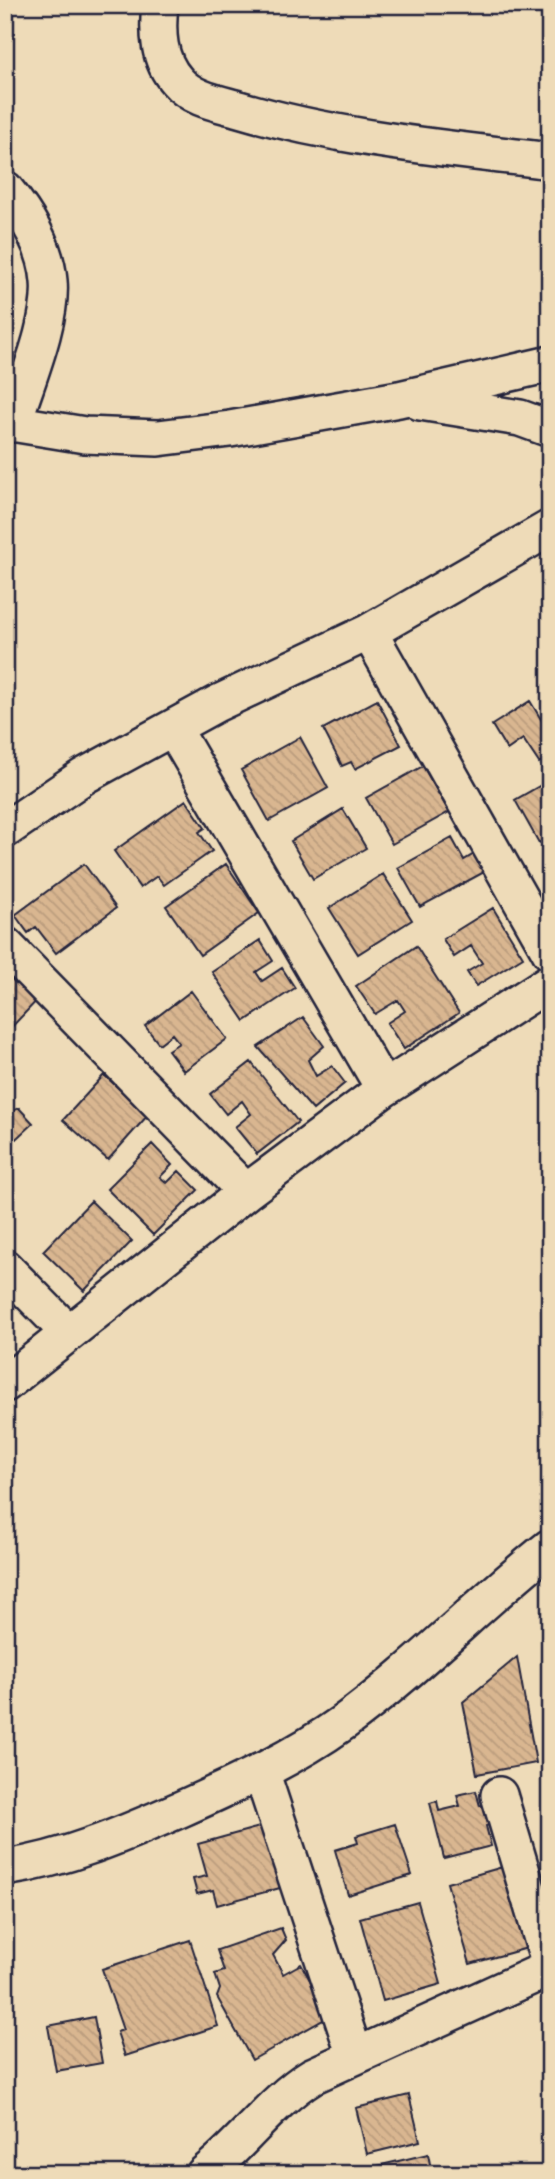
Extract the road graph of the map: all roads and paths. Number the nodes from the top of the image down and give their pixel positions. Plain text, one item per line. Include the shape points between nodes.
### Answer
1 (160, 5) edge
2 (550, 161) edge
3 (5, 189) edge
4 (550, 364) edge
5 (399, 399) junction
6 (9, 423) edge
7 (550, 429) edge
8 (550, 528) edge
9 (369, 632) junction
10 (173, 728) junction
11 (5, 830) edge
12 (5, 945) edge
13 (550, 952) edge
14 (550, 982) edge
15 (384, 1089) junction
16 (246, 1192) junction
17 (5, 1268) edge
18 (68, 1332) junction
19 (5, 1384) edge
20 (550, 1547) edge
21 (261, 1771) junction
22 (499, 1795) dead end
23 (5, 1868) edge
24 (550, 1967) edge
25 (355, 2056) junction
26 (204, 2174) edge

1 - 2 street via 157,34 164,61 177,82 198,97 261,116 366,138
3 - 6 street via 27,217 50,282 45,322
4 - 5 street
5 - 6 street via 158,438 85,435
5 - 7 street via 520,418
8 - 9 street
9 - 10 street
9 - 13 street
10 - 11 street via 84,776
10 - 15 street
12 - 16 street
14 - 15 street
15 - 16 street
16 - 18 street
17 - 18 street
18 - 19 street
20 - 21 street via 344,1722
21 - 23 street via 121,1835
21 - 25 street
22 - 24 street
24 - 25 street
25 - 26 street via 297,2085

